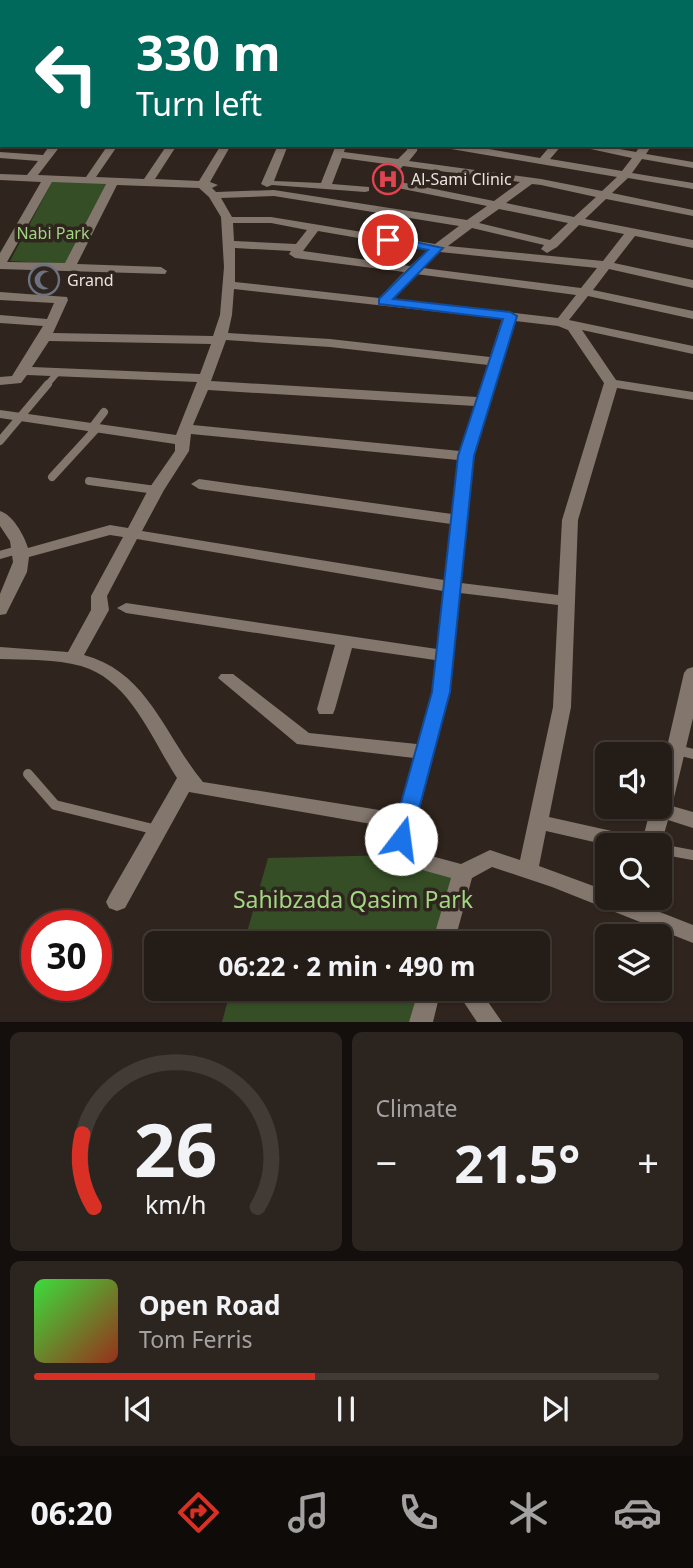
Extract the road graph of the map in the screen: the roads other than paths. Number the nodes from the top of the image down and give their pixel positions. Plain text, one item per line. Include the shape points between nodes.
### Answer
1 (54, 147) edge
2 (112, 147) edge
3 (171, 147) edge
4 (225, 147) edge
5 (282, 147) edge
6 (413, 147) edge
7 (457, 147) edge
8 (555, 147) edge
9 (602, 147) edge
10 (646, 147) edge
11 (339, 150) edge
12 (0, 155) edge
13 (638, 157) junction
14 (46, 158) junction
15 (402, 161) junction
16 (543, 161) junction
17 (693, 165) edge
18 (585, 168) junction
19 (625, 175) junction
20 (0, 177) edge
21 (30, 178) junction
22 (48, 179) junction
23 (89, 180) junction
24 (113, 181) junction
25 (148, 182) junction
26 (528, 182) junction
27 (267, 184) junction
28 (202, 186) junction
29 (326, 186) junction
30 (693, 186) edge
31 (365, 189) dead end
32 (213, 195) junction
33 (604, 195) junction
34 (495, 204) junction
35 (693, 213) edge
36 (227, 220) junction
37 (577, 221) junction
38 (468, 224) junction
39 (315, 227) junction
40 (632, 232) junction
41 (228, 244) junction
42 (553, 244) junction
43 (693, 244) edge
44 (299, 248) junction
45 (437, 248) junction
46 (540, 257) junction
47 (1, 262) edge
48 (606, 265) junction
49 (69, 267) junction
50 (414, 270) junction
51 (160, 271) dead end
52 (693, 284) edge
53 (229, 285) junction
54 (585, 292) junction
55 (0, 296) edge
56 (383, 301) junction
57 (693, 315) edge
58 (510, 316) junction
59 (0, 319) edge
60 (51, 323) junction
61 (561, 323) junction
62 (45, 337) junction
63 (219, 338) junction
64 (693, 350) edge
65 (496, 362) junction
66 (23, 371) junction
67 (58, 372) junction
68 (0, 381) edge
69 (203, 382) junction
70 (611, 383) junction
71 (693, 396) edge
72 (483, 402) junction
73 (104, 412) dead end
74 (0, 414) edge
75 (22, 418) junction
76 (94, 429) junction
77 (182, 434) junction
78 (0, 441) edge
79 (466, 456) junction
80 (52, 478) dead end
81 (89, 481) dead end
82 (199, 484) dead end
83 (156, 490) junction
84 (0, 516) edge
85 (459, 520) junction
86 (133, 533) junction
87 (23, 552) junction
88 (0, 555) edge
89 (452, 587) junction
90 (567, 601) junction
91 (126, 608) dead end
92 (0, 610) edge
93 (345, 641) junction
94 (0, 653) edge
95 (445, 656) junction
96 (73, 659) junction
97 (227, 678) dead end
98 (692, 684) edge
99 (326, 709) dead end
100 (425, 752) junction
101 (685, 752) edge
102 (28, 774) dead end
103 (187, 778) junction
104 (672, 784) edge
105 (672, 814) edge
106 (693, 820) edge
107 (406, 822) junction
108 (538, 822) junction
109 (158, 830) junction
110 (595, 835) edge
111 (672, 851) edge
112 (693, 855) edge
113 (528, 870) junction
114 (463, 873) junction
115 (595, 892) edge
116 (117, 902) dead end
117 (643, 910) edge
118 (446, 931) edge
119 (693, 934) edge
120 (427, 1001) edge
121 (474, 1001) edge
122 (421, 1022) edge
123 (489, 1022) edge

1 - 14 street
2 - 23 street
3 - 25 street
4 - 28 street
5 - 27 street
6 - 15 street
7 - 16 street
8 - 16 street
9 - 13 street
9 - 18 street
10 - 13 street
11 - 15 street
11 - 29 street
12 - 14 street
13 - 17 street
13 - 19 street
14 - 21 street
15 - 26 street
15 - 34 street via 382,182
16 - 18 street
18 - 19 street
19 - 30 street
19 - 33 street
20 - 21 street
21 - 22 street
22 - 23 street
22 - 47 street
23 - 24 street
24 - 25 street
24 - 49 street
25 - 28 street
26 - 33 street
26 - 34 street
27 - 28 street
27 - 29 street
28 - 32 street
29 - 31 street
32 - 36 street
32 - 38 street via 274,192
33 - 35 street
33 - 37 street
34 - 37 street
34 - 38 street
36 - 39 street
36 - 41 street
37 - 40 street
37 - 42 street
38 - 42 street
38 - 45 street
39 - 44 street
39 - 45 street
40 - 43 street
40 - 48 street
41 - 44 street
41 - 53 street
42 - 46 street
44 - 50 street via 295,254
45 - 46 street
45 - 50 street
46 - 48 street
47 - 49 street
48 - 52 street
48 - 54 street
49 - 51 street
50 - 54 street
50 - 56 street
53 - 56 street
53 - 63 street
54 - 57 street
54 - 61 street
55 - 60 street via 62,300
56 - 58 street
58 - 61 street
58 - 65 street
59 - 60 street
60 - 62 street
61 - 64 street
61 - 70 street via 573,327
62 - 63 street
62 - 66 street
63 - 65 street via 330,343
63 - 69 street
65 - 72 street
66 - 67 street
66 - 68 street via 16,380
67 - 69 street
67 - 75 lane
69 - 72 street
69 - 77 street
70 - 71 street
70 - 90 street via 570,520
72 - 79 street
73 - 76 lane
74 - 75 street
75 - 76 street
75 - 78 lane
76 - 77 street
76 - 80 lane
77 - 79 street
77 - 83 street via 182,451
79 - 85 street
81 - 83 lane
82 - 85 street
83 - 86 street
84 - 87 street via 16,533
85 - 89 street
86 - 87 street via 110,530
86 - 89 street
86 - 96 street via 99,596 100,610
87 - 88 lane
87 - 92 street via 22,567
89 - 90 street
89 - 95 street
90 - 108 street via 562,707
91 - 93 street
93 - 95 street
93 - 99 street
94 - 96 street
95 - 100 street
96 - 103 street via 102,667 127,687
97 - 100 street via 304,739
98 - 101 street
100 - 107 street
101 - 104 street
102 - 109 lane via 55,805
103 - 107 street via 197,789
103 - 109 street
105 - 106 street
107 - 114 street via 397,855
108 - 110 street
108 - 113 street
109 - 116 street
111 - 112 lane
113 - 114 street via 490,858
113 - 115 street
114 - 118 street
117 - 119 street
120 - 122 street
121 - 123 street

